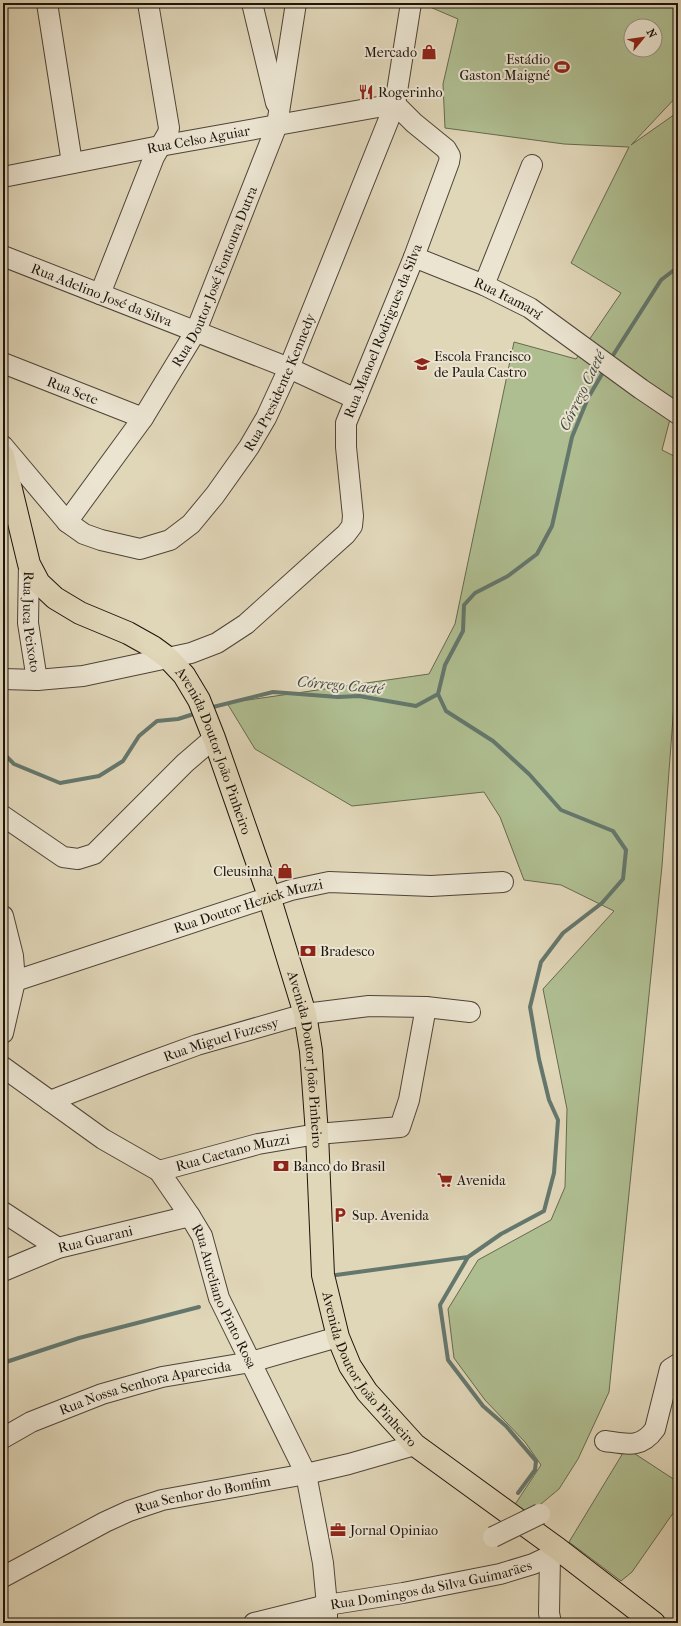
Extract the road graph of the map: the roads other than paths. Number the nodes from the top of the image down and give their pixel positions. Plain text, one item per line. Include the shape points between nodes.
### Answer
1 (47, 3) edge
2 (148, 3) edge
3 (252, 3) edge
4 (296, 3) edge
5 (411, 3) edge
6 (395, 104) junction
7 (278, 119) junction
8 (160, 146) junction
9 (72, 163) junction
10 (532, 164) dead end
11 (3, 177) edge
12 (3, 256) edge
13 (414, 257) junction
14 (484, 285) junction
15 (100, 294) junction
16 (196, 331) junction
17 (3, 362) edge
18 (289, 368) junction
19 (356, 399) junction
20 (678, 414) edge
21 (143, 418) junction
22 (3, 446) edge
23 (3, 456) edge
24 (67, 522) junction
25 (29, 564) junction
26 (168, 658) junction
27 (3, 679) edge
28 (38, 680) junction
29 (213, 736) junction
30 (3, 816) edge
31 (503, 882) dead end
32 (269, 896) junction
33 (3, 916) edge
34 (9, 978) edge
35 (426, 1007) junction
36 (470, 1012) dead end
37 (304, 1014) junction
38 (3, 1033) edge
39 (3, 1067) edge
40 (50, 1101) junction
41 (317, 1134) junction
42 (159, 1171) junction
43 (3, 1212) edge
44 (190, 1216) junction
45 (58, 1248) junction
46 (3, 1271) edge
47 (338, 1337) junction
48 (251, 1362) junction
49 (678, 1364) edge
50 (3, 1438) edge
51 (605, 1442) dead end
52 (415, 1445) junction
53 (306, 1474) junction
54 (540, 1514) dead end
55 (494, 1537) dead end
56 (554, 1552) junction
57 (3, 1577) edge
58 (327, 1614) edge
59 (254, 1623) edge
60 (551, 1623) edge
61 (654, 1623) edge

1 - 9 street
2 - 8 street via 168,119 168,133
3 - 7 street
4 - 7 street, Rua Doutor José Fontoura Dutra
5 - 6 street, Rua Presidente Kennedy
6 - 7 street, Rua Celso Aguiar
6 - 13 street, Rua Manoel Rodrigues da Silva via 440,143 450,156 450,162
6 - 18 street, Rua Presidente Kennedy
7 - 8 street, Rua Celso Aguiar
7 - 16 street, Rua Doutor José Fontoura Dutra
8 - 9 street, Rua Celso Aguiar
8 - 15 street
9 - 11 street, Rua Celso Aguiar
10 - 14 street
12 - 15 street, Rua Adelino José da Silva
13 - 14 street, Rua Itamará
13 - 19 street, Rua Manoel Rodrigues da Silva
14 - 20 street, Rua Itamará via 530,308
15 - 16 street, Rua Adelino José da Silva
16 - 18 street, Rua Adelino José da Silva
16 - 21 street, Rua Doutor José Fontoura Dutra
17 - 21 street, Rua Sete
18 - 19 street, Rua Adelino José da Silva
18 - 24 street, Rua Presidente Kennedy via 266,418 249,447 191,524 170,540 140,548 125,546 84,534
19 - 26 street, Rua Manoel Rodrigues da Silva via 345,432 352,526 246,624 217,642 191,653
21 - 24 street, Rua Doutor José Fontoura Dutra
22 - 24 street, Rua Presidente Kennedy
23 - 25 main road, Avenida Doutor João Pinheiro
25 - 26 main road, Avenida Doutor João Pinheiro via 39,583 55,598 80,613 128,633
25 - 28 street, Rua Juca Peixoto via 28,623
26 - 28 street, Rua Manoel Rodrigues da Silva via 83,676
26 - 29 main road, Avenida Doutor João Pinheiro via 184,675 199,700
27 - 28 street, Rua Manoel Rodrigues da Silva
29 - 30 street via 94,854 78,859 63,857
29 - 32 main road, Avenida Doutor João Pinheiro
31 - 32 street, Rua Doutor Hezick Muzzi via 431,886 329,882
32 - 34 street, Rua Doutor Hezick Muzzi
32 - 37 main road, Avenida Doutor João Pinheiro
33 - 34 street via 13,956
34 - 38 street
35 - 36 street, Rua Miguel Fuzessy
35 - 37 street, Rua Miguel Fuzessy via 369,1006
35 - 41 street, Rua Caetano Muzzi via 409,1100 400,1127
37 - 40 street, Rua Miguel Fuzessy via 197,1045
37 - 41 main road, Avenida Doutor João Pinheiro via 311,1051
39 - 40 street, Rua Aureliano Pinto Rosa
40 - 42 street, Rua Aureliano Pinto Rosa via 103,1138
41 - 42 street, Rua Caetano Muzzi via 258,1144
41 - 47 main road, Avenida Doutor João Pinheiro via 323,1275
42 - 44 street, Rua Aureliano Pinto Rosa
43 - 45 street
44 - 45 street, Rua Guarani
44 - 48 street, Rua Aureliano Pinto Rosa via 202,1236 219,1298
45 - 46 street, Rua Guarani
47 - 48 street, Rua Nossa Senhora Aparecida
47 - 52 main road, Avenida Doutor João Pinheiro via 350,1366 367,1392
48 - 50 street, Rua Nossa Senhora Aparecida via 162,1377 102,1394 31,1422
48 - 53 street, Rua Aureliano Pinto Rosa
49 - 51 street via 670,1369 655,1429 651,1435 634,1445
52 - 53 street, Rua Senhor do Bomfim
52 - 56 main road, Avenida Doutor João Pinheiro
53 - 57 street, Rua Senhor do Bomfim via 162,1500 104,1522
53 - 58 street, Rua Aureliano Pinto Rosa via 323,1562
54 - 55 street, bridge
56 - 58 street, Rua Domingos da Silva Guimarães via 533,1564 500,1574 403,1593
56 - 60 street via 549,1613
56 - 61 main road, Avenida Doutor João Pinheiro
58 - 59 street, Rua Domingos da Silva Guimarães

